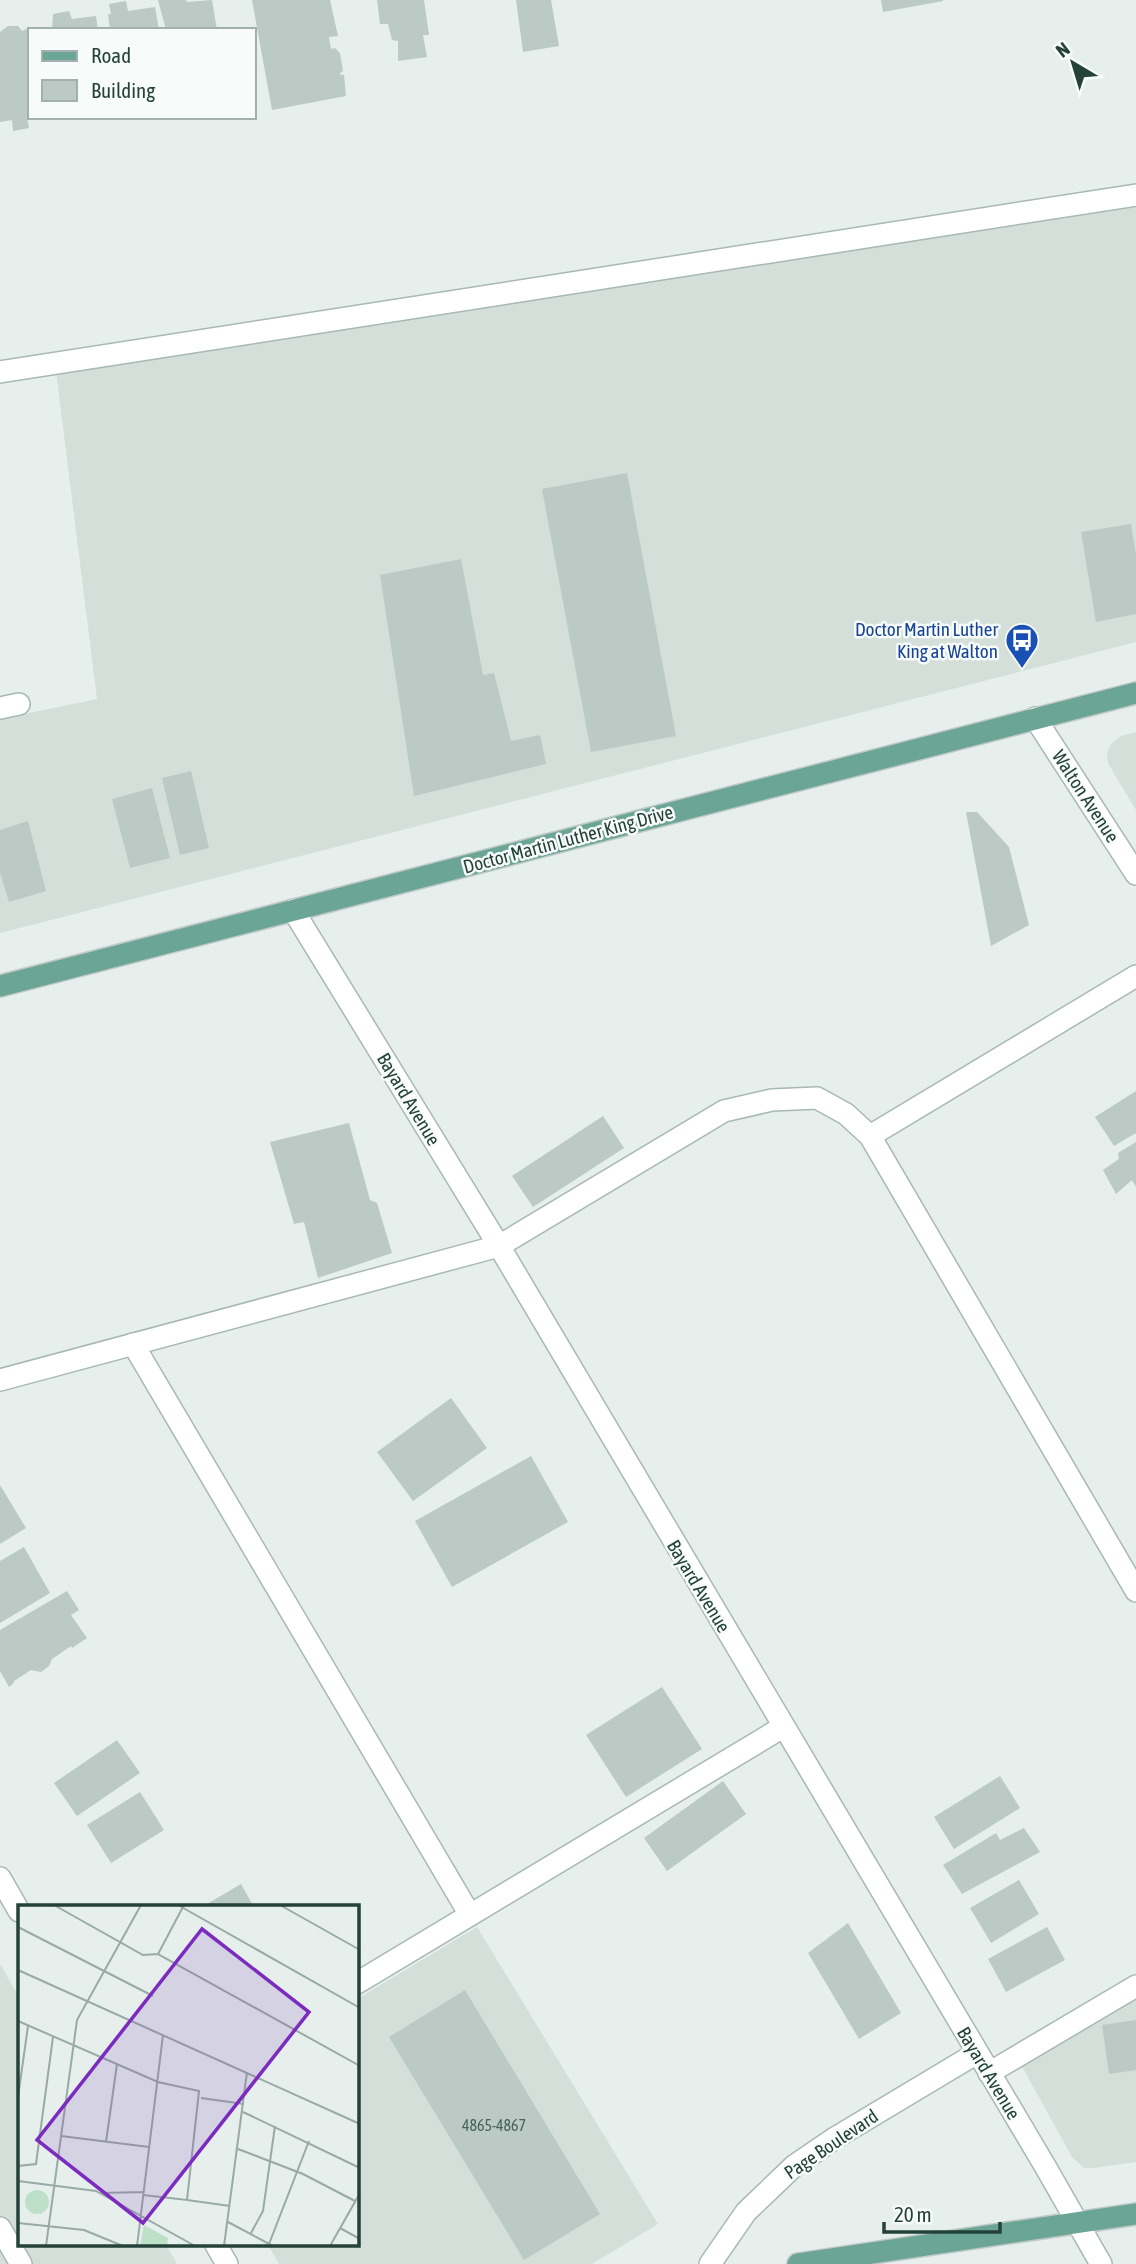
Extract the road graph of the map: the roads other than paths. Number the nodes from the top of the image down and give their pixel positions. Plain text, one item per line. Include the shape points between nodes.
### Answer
1 (1136, 195) edge
2 (0, 372) edge
3 (1136, 693) edge
4 (1035, 718) junction
5 (1136, 874) edge
6 (293, 910) junction
7 (1136, 976) edge
8 (0, 985) edge
9 (870, 1136) junction
10 (499, 1247) junction
11 (133, 1344) junction
12 (0, 1380) edge
13 (1136, 1591) edge
14 (783, 1727) junction
15 (0, 1878) edge
16 (18, 1909) edge
17 (470, 1915) junction
18 (359, 1982) edge
19 (1136, 1986) edge
20 (977, 2053) junction
21 (989, 2073) junction
22 (1136, 2214) edge
23 (1076, 2223) junction
24 (0, 2228) edge
25 (217, 2246) edge
26 (22, 2264) edge
27 (227, 2264) edge
28 (710, 2264) edge
29 (798, 2264) edge
30 (1101, 2264) edge

1 - 2 street
3 - 4 main road, Doctor Martin Luther King Drive
4 - 5 street, Walton Avenue
4 - 6 main road, Doctor Martin Luther King Drive
6 - 8 main road, Doctor Martin Luther King Drive
6 - 10 street, Bayard Avenue
7 - 9 street
9 - 10 street via 846,1114 817,1098 772,1100 724,1111
9 - 13 street
10 - 11 street
10 - 14 street, Bayard Avenue
11 - 12 street
11 - 17 street
14 - 17 street
14 - 20 street, Bayard Avenue
15 - 16 street
17 - 18 street
19 - 21 street
20 - 21 street, Bayard Avenue
20 - 28 street, Page Boulevard via 794,2165 747,2212
21 - 23 street, Bayard Avenue
22 - 23 main road
23 - 29 main road
23 - 30 street, Bayard Avenue
24 - 26 street
25 - 27 street

